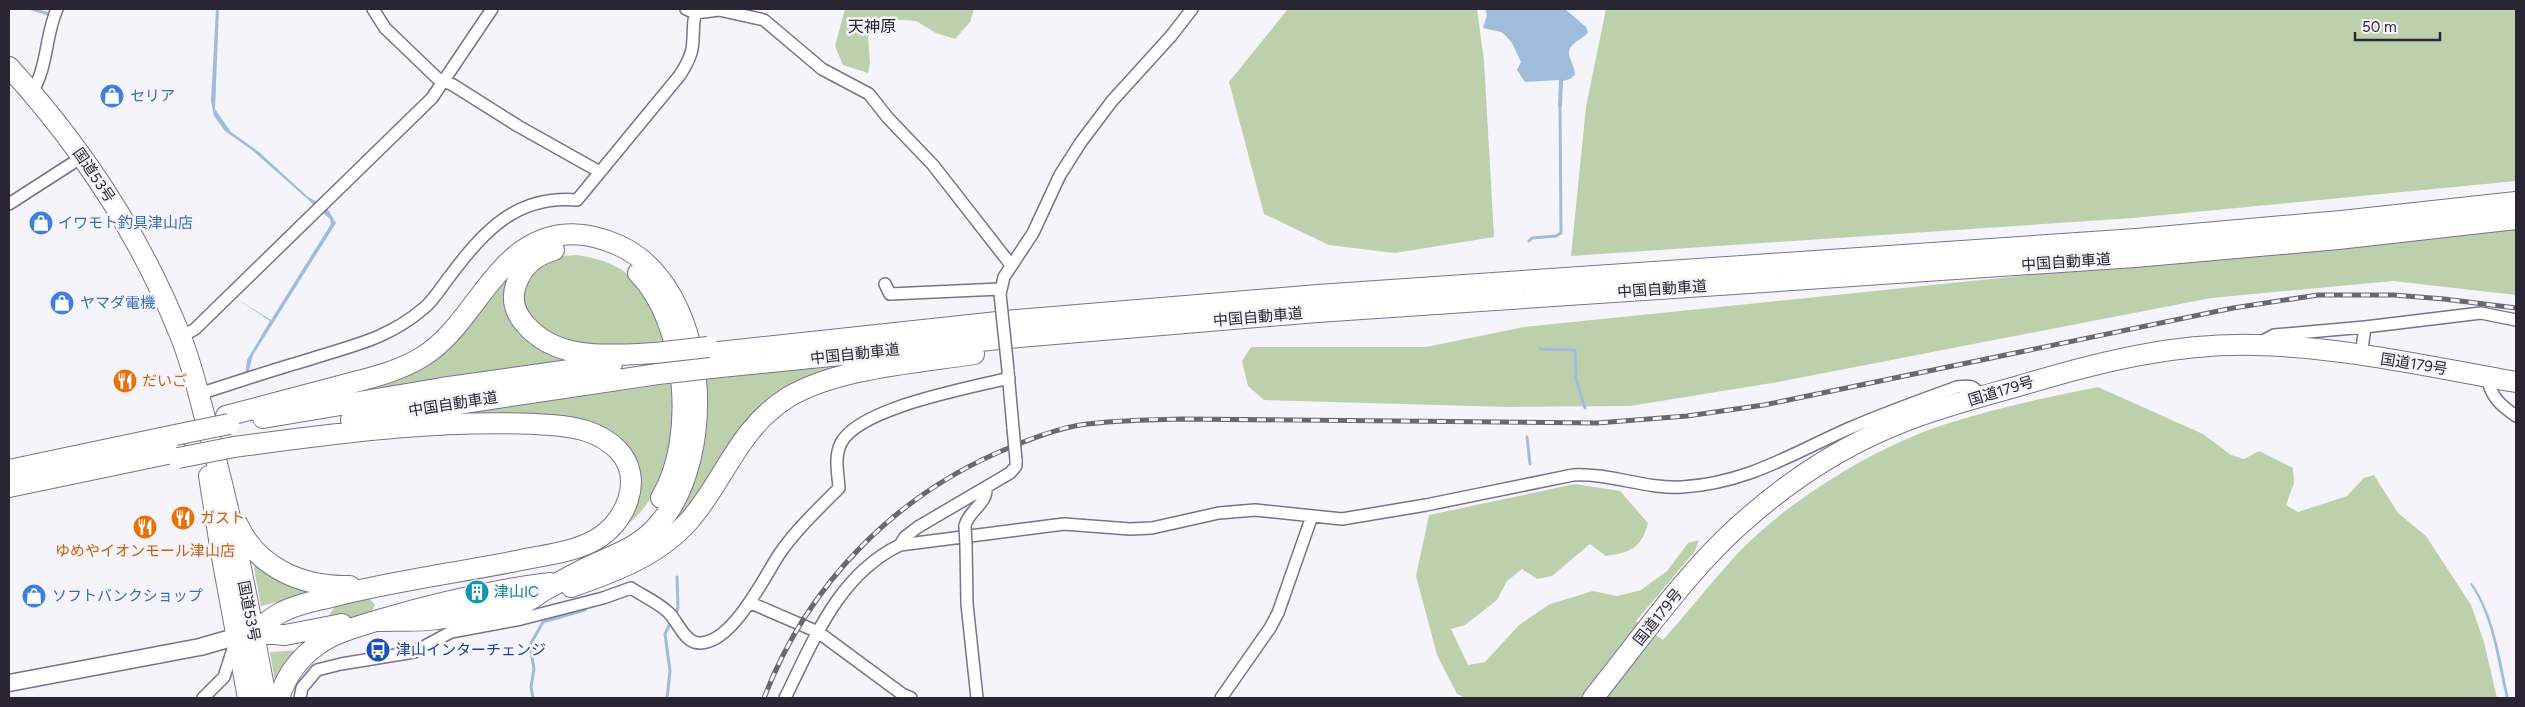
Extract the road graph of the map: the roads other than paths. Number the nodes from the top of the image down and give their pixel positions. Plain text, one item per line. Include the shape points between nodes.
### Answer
1 (57, 9) edge
2 (373, 9) edge
3 (492, 9) edge
4 (719, 9) edge
5 (1192, 9) edge
6 (691, 11) edge
7 (9, 67) edge
8 (444, 81) junction
9 (32, 92) junction
10 (82, 157) junction
11 (600, 172) junction
12 (2516, 202) edge
13 (9, 204) edge
14 (2516, 219) edge
15 (1011, 265) junction
16 (885, 284) dead end
17 (1000, 292) junction
18 (2516, 320) edge
19 (1139, 327) junction
20 (2365, 327) junction
21 (181, 337) junction
22 (2253, 345) junction
23 (709, 356) junction
24 (2361, 356) junction
25 (656, 362) junction
26 (1008, 374) junction
27 (2487, 377) junction
28 (2516, 382) edge
29 (1981, 397) junction
30 (201, 401) junction
31 (2516, 416) edge
32 (230, 432) junction
33 (48, 469) junction
34 (9, 470) edge
35 (224, 486) junction
36 (9, 487) edge
37 (986, 489) junction
38 (1312, 516) junction
39 (900, 545) junction
40 (558, 552) junction
41 (596, 564) junction
42 (516, 574) junction
43 (558, 583) junction
44 (375, 585) junction
45 (430, 591) junction
46 (330, 598) junction
47 (751, 602) junction
48 (522, 604) junction
49 (378, 620) junction
50 (315, 630) junction
51 (818, 632) junction
52 (245, 634) junction
53 (9, 683) edge
54 (203, 698) edge
55 (248, 698) edge
56 (266, 698) edge
57 (279, 698) edge
58 (300, 698) edge
59 (785, 698) edge
60 (911, 698) edge
61 (977, 698) edge
62 (1220, 698) edge
63 (1593, 698) edge

1 - 9 street via 40,80
2 - 8 street via 385,28 420,63
3 - 8 street
4 - 6 street
4 - 15 street via 764,20 822,69 869,94 933,165
5 - 15 street via 1112,100 1081,142 1060,175 1033,233
6 - 11 street via 695,42 692,57
7 - 9 highway, 国道53号
8 - 11 street
8 - 21 street via 432,98 311,218 195,329
9 - 10 highway, 国道53号
10 - 13 street
10 - 21 highway, 国道53号 via 133,236
11 - 30 street via 577,200 542,204 511,213 500,220 469,251 427,306 403,326 374,340
12 - 23 highway, 中国自動車道 via 2136,240 1318,295 1026,319
14 - 19 highway, 中国自動車道 via 2144,256
15 - 17 street
16 - 17 street via 890,294
17 - 26 street, bridge
18 - 20 street via 2481,313
19 - 23 highway, 中国自動車道
19 - 41 highway via 852,374 802,390 776,406 753,427 700,506 677,533 649,554
20 - 22 street via 2274,336
20 - 24 street
21 - 30 highway, 国道53号
22 - 24 highway, 国道179号 via 2295,346
22 - 29 highway, 国道179号 via 2167,350 2119,358
23 - 25 highway, 中国自動車道
24 - 27 highway, 国道179号
25 - 32 highway, 中国自動車道 via 452,386
25 - 41 highway via 576,352 536,335 520,318 514,297 519,276 535,257 557,248 601,251 616,257 640,275 659,300 672,331 679,364 681,406 671,475 665,491 646,518
26 - 37 street, bridge via 1016,466
26 - 47 street via 892,409 849,431 837,457 839,488 811,515 781,552
27 - 28 highway, 国道179号
27 - 31 street via 2499,405
29 - 38 street via 1976,388 1969,385 1957,387 1849,428 1776,464 1712,483 1656,486 1612,477 1573,475 1372,515 1342,519
29 - 63 highway, 国道179号 via 1907,420 1848,448 1772,497 1740,524 1709,557
30 - 35 highway, 国道53号
30 - 52 highway, 国道53号 via 212,498
32 - 33 highway, 中国自動車道, bridge
32 - 40 highway via 359,432 470,423 560,426 589,432 612,444 627,463 631,486 629,498 625,510 608,531 595,540
32 - 41 highway via 382,375 421,357 450,335 502,268 536,242 562,234 607,240 637,256 672,294 687,327 694,366 696,408 689,463 670,509 658,526 636,545
33 - 34 highway, 中国自動車道
33 - 36 highway, 中国自動車道
35 - 44 highway via 242,536 272,566 314,584
35 - 52 highway, 国道53号
37 - 39 street via 918,527 905,536
37 - 61 street, bridge via 984,499 972,511 965,526 967,604
38 - 39 street via 1255,510 1219,513 1152,528 1130,530 1064,524
38 - 62 street via 1278,613
39 - 51 street via 881,554 849,584
40 - 41 highway
40 - 42 highway
40 - 44 highway
41 - 42 highway
41 - 43 highway
41 - 48 highway
42 - 43 highway
42 - 45 highway
43 - 48 highway
43 - 49 highway via 521,595
44 - 45 highway
44 - 46 highway
45 - 46 highway via 388,589
45 - 49 highway
45 - 50 highway via 384,613
46 - 52 highway via 282,612
47 - 51 street
47 - 58 street via 719,637 707,642 694,642 669,613 631,588 521,619 451,632 414,652 317,670 302,688
48 - 49 highway via 437,619
49 - 50 highway
49 - 57 highway via 333,636 309,651 290,673
50 - 52 highway via 285,635
51 - 59 street
51 - 60 street
52 - 53 street via 200,647
52 - 54 street via 224,677
52 - 55 highway, 国道53号
52 - 56 highway, 国道53号

